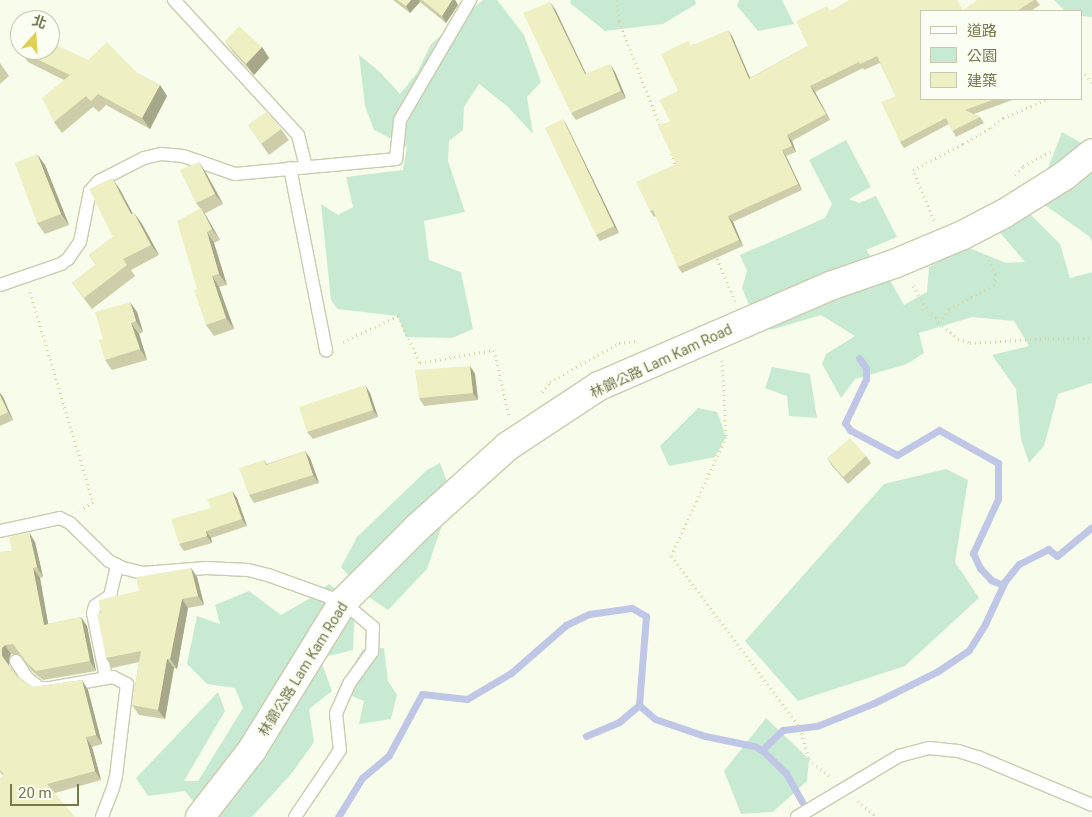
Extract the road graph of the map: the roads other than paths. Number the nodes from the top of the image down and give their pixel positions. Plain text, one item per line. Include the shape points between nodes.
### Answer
1 (174, 0) edge
2 (470, 0) edge
3 (1092, 153) edge
4 (306, 167) junction
5 (290, 168) junction
6 (0, 285) edge
7 (326, 350) road end
8 (0, 531) edge
9 (117, 565) junction
10 (343, 602) junction
11 (16, 661) edge
12 (106, 677) junction
13 (1092, 805) edge
14 (102, 817) edge
15 (200, 817) edge
16 (295, 817) edge
17 (797, 817) edge

1 - 4 lane via 298,136
2 - 4 lane via 400,120 396,159
3 - 10 main road, 林錦公路 Lam Kam Road via 1064,176 963,235 830,286 598,386 508,446 418,527
4 - 5 lane
5 - 6 lane via 235,174 183,156 161,154 144,158 99,181 90,191 80,242 68,259
5 - 7 lane
8 - 9 lane via 53,518 66,520
9 - 10 lane via 143,573 206,568 248,570
9 - 12 lane via 112,594 96,606 93,613
10 - 15 main road, 林錦公路 Lam Kam Road via 252,750
10 - 16 lane via 373,627 372,652 350,682 336,713 340,750
11 - 12 lane via 27,678 40,688
12 - 14 lane via 123,680 128,690 113,788
13 - 17 lane via 978,757 929,748 899,756

